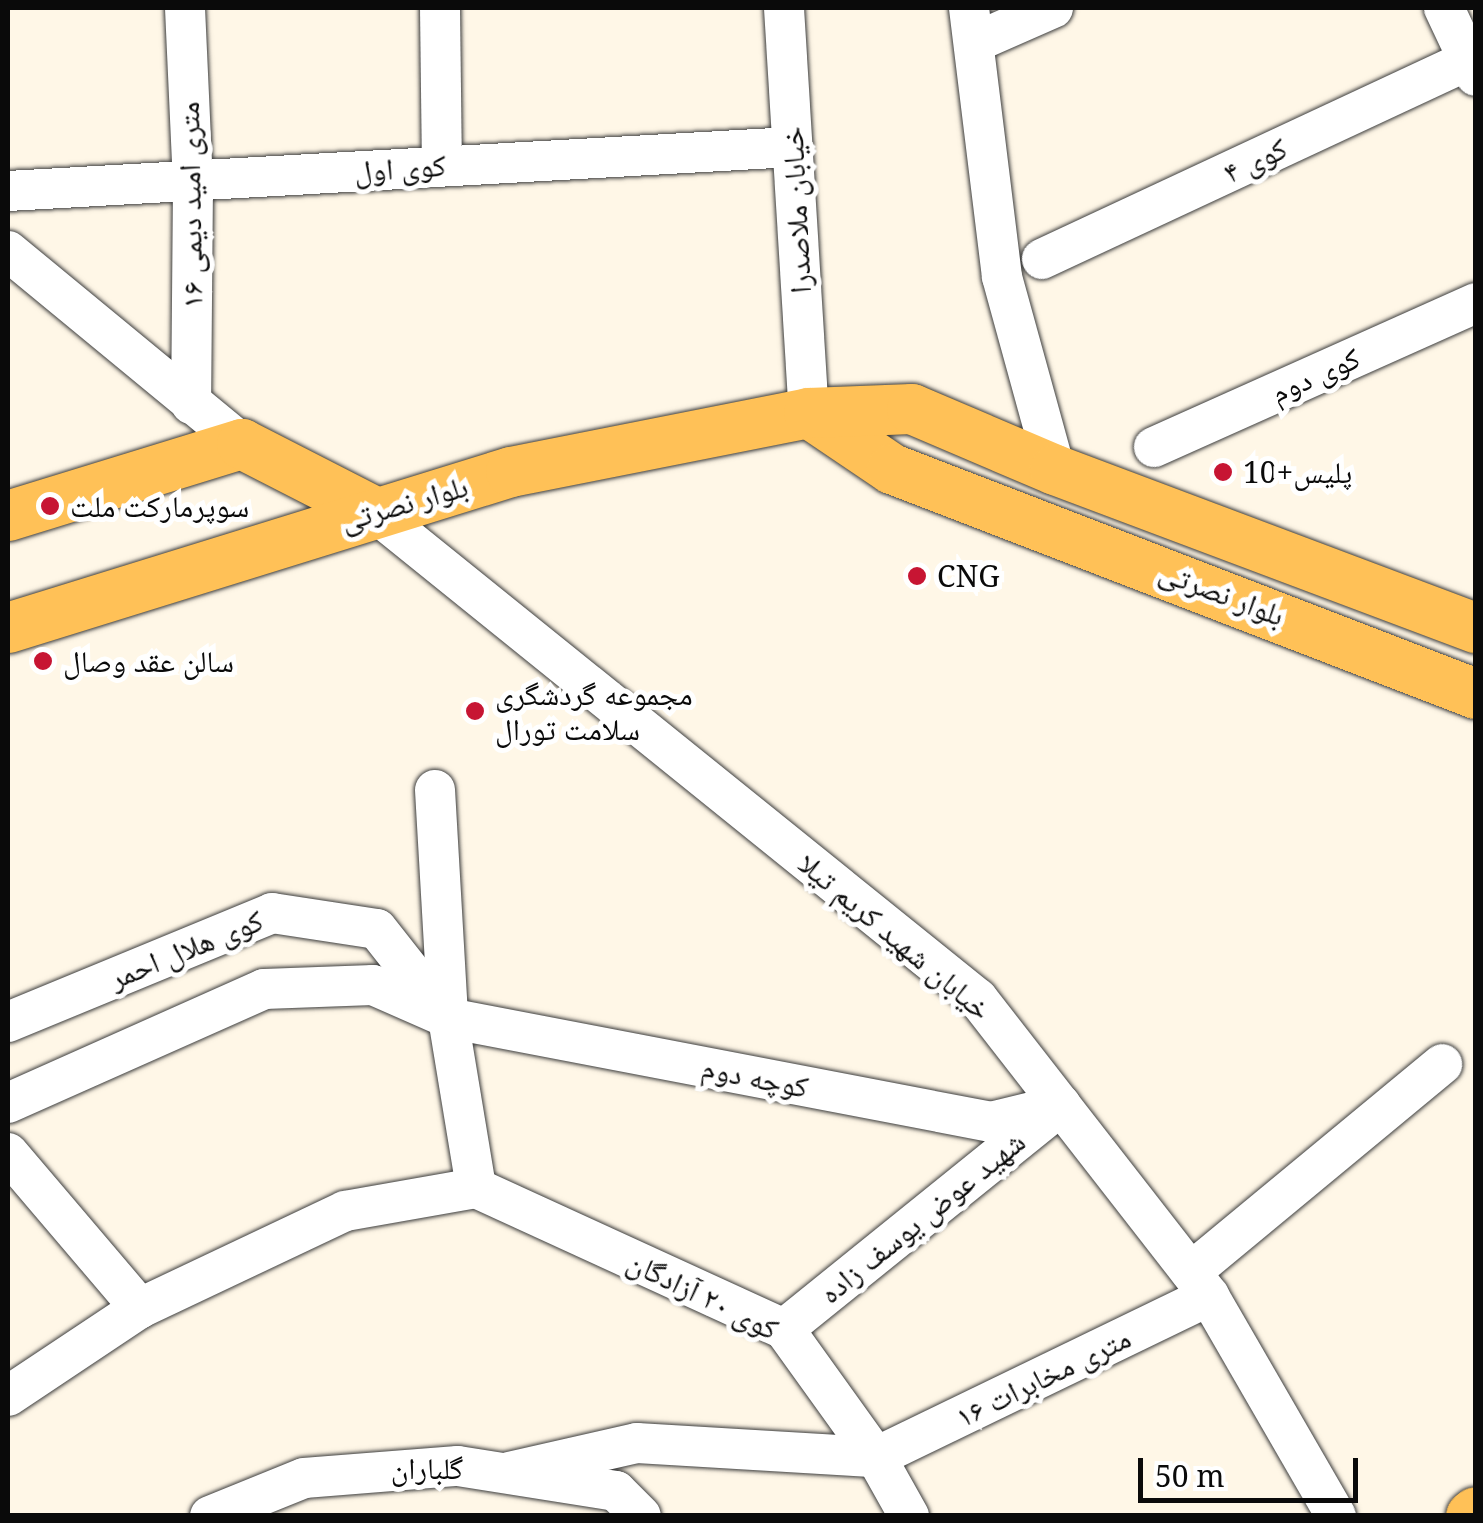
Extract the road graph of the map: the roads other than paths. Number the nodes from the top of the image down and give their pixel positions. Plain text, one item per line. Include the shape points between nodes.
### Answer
1 (185, 8) edge
2 (440, 8) edge
3 (784, 8) edge
4 (1053, 8) edge
5 (1444, 8) edge
6 (973, 24) edge
7 (1472, 68) edge
8 (793, 147) junction
9 (442, 165) junction
10 (193, 185) junction
11 (8, 192) edge
12 (8, 251) edge
13 (1042, 259) dead end
14 (1476, 302) edge
15 (190, 404) junction
16 (808, 414) junction
17 (242, 444) junction
18 (1154, 446) dead end
19 (1055, 470) junction
20 (373, 511) junction
21 (8, 516) edge
22 (8, 628) edge
23 (1476, 628) edge
24 (1476, 694) edge
25 (435, 790) dead end
26 (448, 1018) junction
27 (8, 1022) edge
28 (1442, 1064) dead end
29 (8, 1102) edge
30 (1060, 1105) junction
31 (8, 1153) edge
32 (476, 1188) junction
33 (1200, 1284) junction
34 (140, 1308) junction
35 (784, 1329) junction
36 (8, 1396) edge
37 (876, 1457) junction
38 (509, 1472) junction
39 (210, 1516) edge
40 (641, 1516) edge
41 (909, 1516) edge
42 (1336, 1516) edge

1 - 10 street, ۱۶ متری امید دیمی
2 - 9 street
3 - 8 street, خیابان ملاصدرا
4 - 6 street
5 - 7 street
6 - 19 street via 1002,278
7 - 13 street, کوی ۴
8 - 9 street, کوی اول
8 - 16 street, خیابان ملاصدرا
9 - 10 street, کوی اول
10 - 11 street, کوی اول
10 - 15 street, ۱۶ متری امید دیمی
12 - 15 street
14 - 18 street, کوی دوم
15 - 17 street
16 - 19 main road, بلوار نصرتی via 912,409
16 - 20 main road, بلوار نصرتی via 616,449
16 - 24 main road, بلوار نصرتی via 892,469
17 - 20 main road
17 - 21 main road
19 - 23 main road, بلوار نصرتی
20 - 22 main road, بلوار نصرتی
20 - 30 street, خیابان شهید کریم تیلا via 978,999
25 - 26 street
26 - 27 street, کوی هلال احمر via 377,928 272,913
26 - 29 street, کوچه دوم via 373,986 264,988
26 - 30 street, کوچه دوم via 990,1122
26 - 32 street
28 - 33 street, ۱۶ متری مخابرات
30 - 33 street, خیابان شهید کریم تیلا
30 - 35 street, شهید عوض یوسف زاده
31 - 34 street
32 - 34 street via 345,1211
32 - 35 street, کوی ۲۰ آزادگان
33 - 37 street, ۱۶ متری مخابرات
33 - 42 street, خیابان شهید کریم تیلا
34 - 36 street
35 - 37 street, کوی ۲۰ آزادگان
37 - 38 street via 637,1443
37 - 41 street, کوی ۲۰ آزادگان
38 - 39 street, گلباران via 458,1466 339,1472 288,1483
38 - 40 street, گلباران via 616,1491

